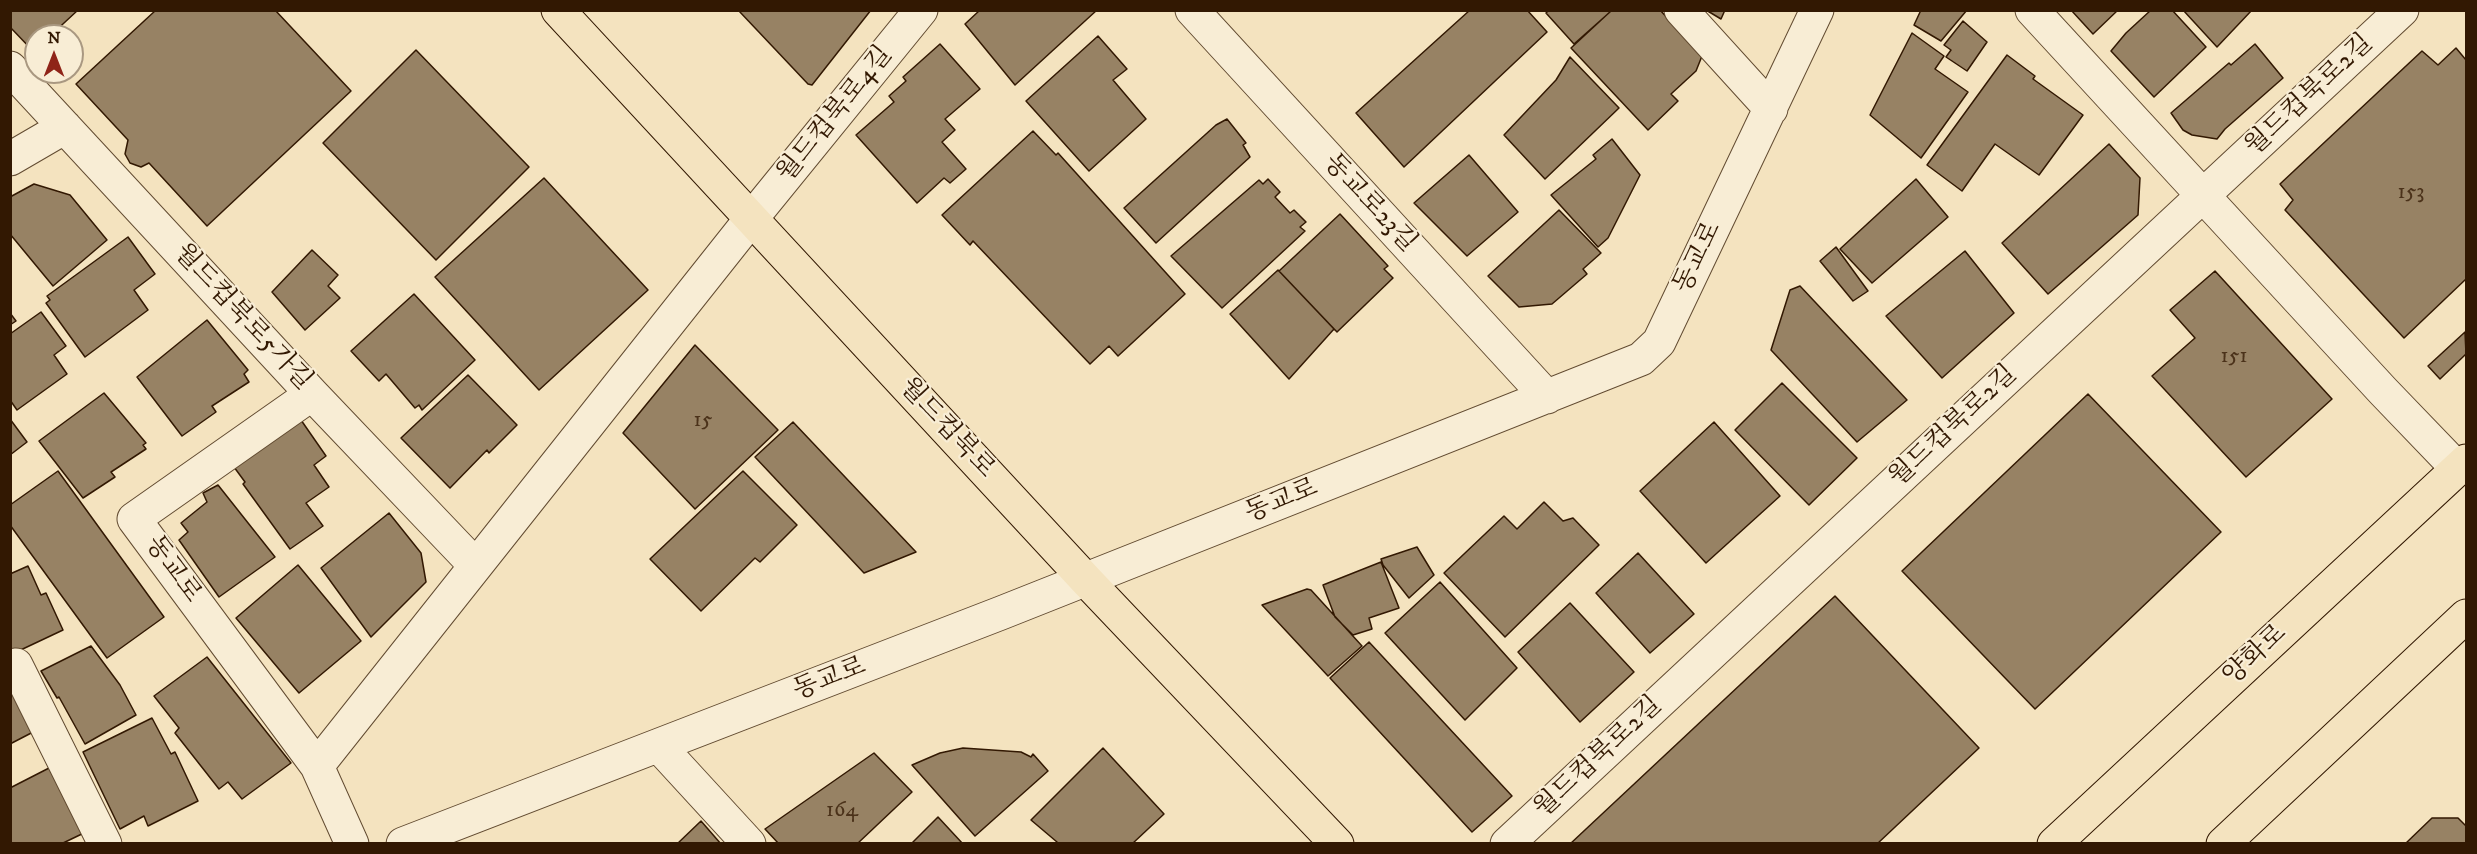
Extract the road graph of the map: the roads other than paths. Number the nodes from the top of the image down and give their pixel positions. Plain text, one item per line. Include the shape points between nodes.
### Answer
1 (558, 10) edge
2 (921, 10) edge
3 (1192, 10) edge
4 (1680, 10) edge
5 (1817, 10) edge
6 (2032, 10) edge
7 (2402, 10) edge
8 (10, 68) edge
9 (1771, 109) junction
10 (65, 127) junction
11 (10, 159) edge
12 (2203, 195) junction
13 (751, 219) junction
14 (312, 394) junction
15 (1547, 397) junction
16 (2462, 465) edge
17 (475, 565) junction
18 (1086, 580) junction
19 (2466, 616) edge
20 (16, 665) dead end
21 (659, 746) junction
22 (317, 766) junction
23 (105, 843) edge
24 (352, 843) edge
25 (404, 843) edge
26 (749, 843) edge
27 (1337, 843) edge
28 (1507, 843) edge
29 (2054, 843) edge
30 (2223, 843) edge

1 - 13 main road, 월드컵북로
2 - 13 street, 월드컵북로4길
3 - 15 street, 동교로23길
4 - 9 street
5 - 9 street, 동교로
6 - 12 street
7 - 12 street, 월드컵북로2길
8 - 10 street, 월드컵북로5가길
9 - 15 street, 동교로 via 1659,342 1641,359
10 - 11 street
10 - 14 street, 월드컵북로5가길
12 - 16 street, 양화로
12 - 28 street, 월드컵북로2길
13 - 17 street
13 - 18 main road, 월드컵북로
14 - 17 street, 월드컵북로5가길
14 - 22 street, 동교로 via 134,519
15 - 18 street, 동교로
16 - 29 main road, 양화로
17 - 22 street
18 - 21 street, 동교로
18 - 27 main road, 월드컵북로
19 - 30 main road
20 - 23 street
21 - 25 street, 동교로
21 - 26 street
22 - 24 street

